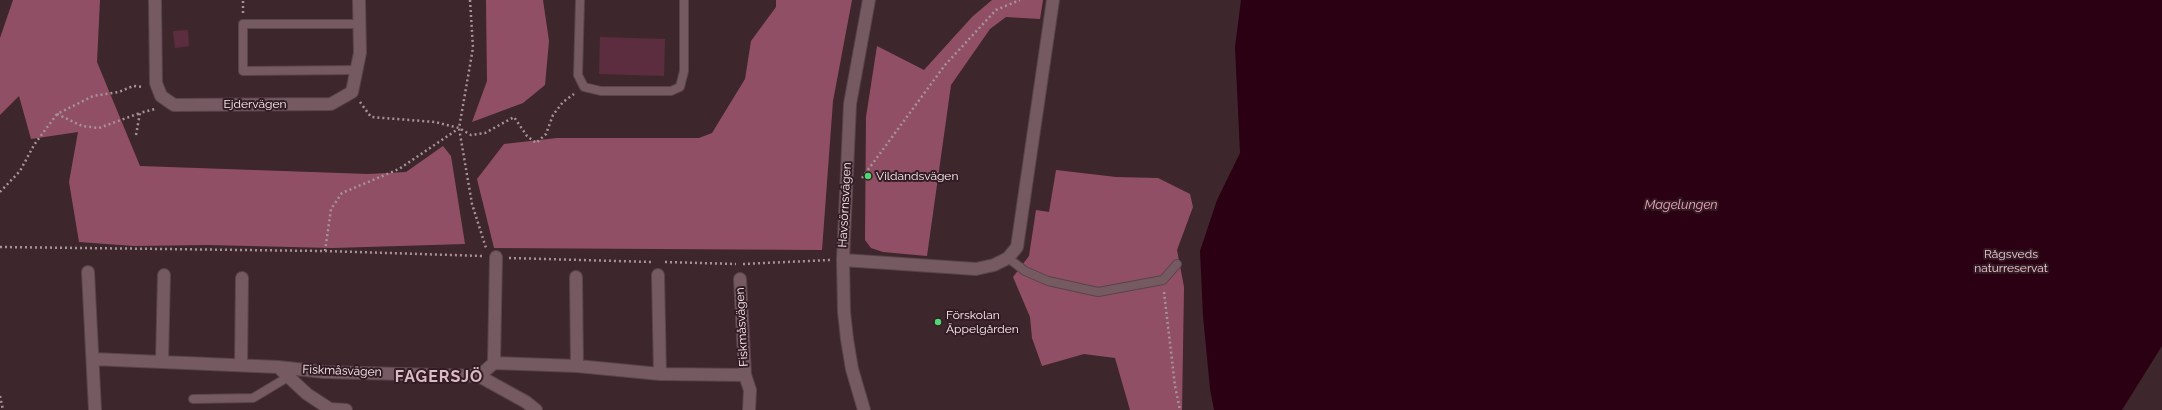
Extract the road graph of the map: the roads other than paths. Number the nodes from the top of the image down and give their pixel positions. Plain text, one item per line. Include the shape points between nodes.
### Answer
1 (155, 0) edge
2 (359, 0) edge
3 (580, 0) edge
4 (684, 0) edge
5 (869, 0) edge
6 (1053, 0) edge
7 (360, 24) junction
8 (357, 70) junction
9 (492, 257) road end
10 (1008, 258) junction
11 (843, 260) junction
12 (1177, 264) dead end
13 (88, 272) dead end
14 (164, 275) dead end
15 (658, 275) dead end
16 (576, 277) dead end
17 (242, 278) dead end
18 (740, 279) dead end
19 (93, 359) junction
20 (162, 362) junction
21 (494, 363) junction
22 (241, 365) junction
23 (577, 366) junction
24 (278, 367) junction
25 (660, 374) junction
26 (745, 375) junction
27 (479, 376) junction
28 (288, 377) junction
29 (193, 399) dead end
30 (95, 410) edge
31 (330, 410) edge
32 (346, 410) edge
33 (536, 410) edge
34 (749, 410) edge
35 (864, 410) edge

1 - 8 street, Ejdervägen via 156,83 159,92 174,105 331,104 352,92
2 - 7 street
3 - 4 lane via 578,75 584,87 601,91 671,90 680,87 684,72
5 - 11 street, Havsörnsvägen via 850,104
6 - 10 street via 1021,229 1017,248
7 - 8 street
7 - 8 lane via 243,24 243,71
9 - 21 street
10 - 11 street via 994,265 976,269
10 - 12 lane via 1025,272 1048,281 1098,292 1163,280
11 - 35 street, Havsörnsvägen via 847,339 852,369
13 - 19 street
14 - 20 street
15 - 25 street
16 - 23 street
17 - 22 street
18 - 26 street, Fiskmåsvägen
19 - 20 street, Fiskmåsvägen
19 - 30 street
20 - 22 street, Fiskmåsvägen
21 - 23 street, Fiskmåsvägen
21 - 27 street
22 - 24 street, Fiskmåsvägen
23 - 25 street, Fiskmåsvägen
24 - 27 street, Fiskmåsvägen via 324,372
24 - 28 street, Fiskmåsvägen
25 - 26 street, Fiskmåsvägen
26 - 34 street, Fiskmåsvägen via 750,390
27 - 33 street, Fiskmåsvägen
28 - 29 lane via 253,398
28 - 31 street, Fiskmåsvägen
31 - 32 street, Fiskmåsvägen

